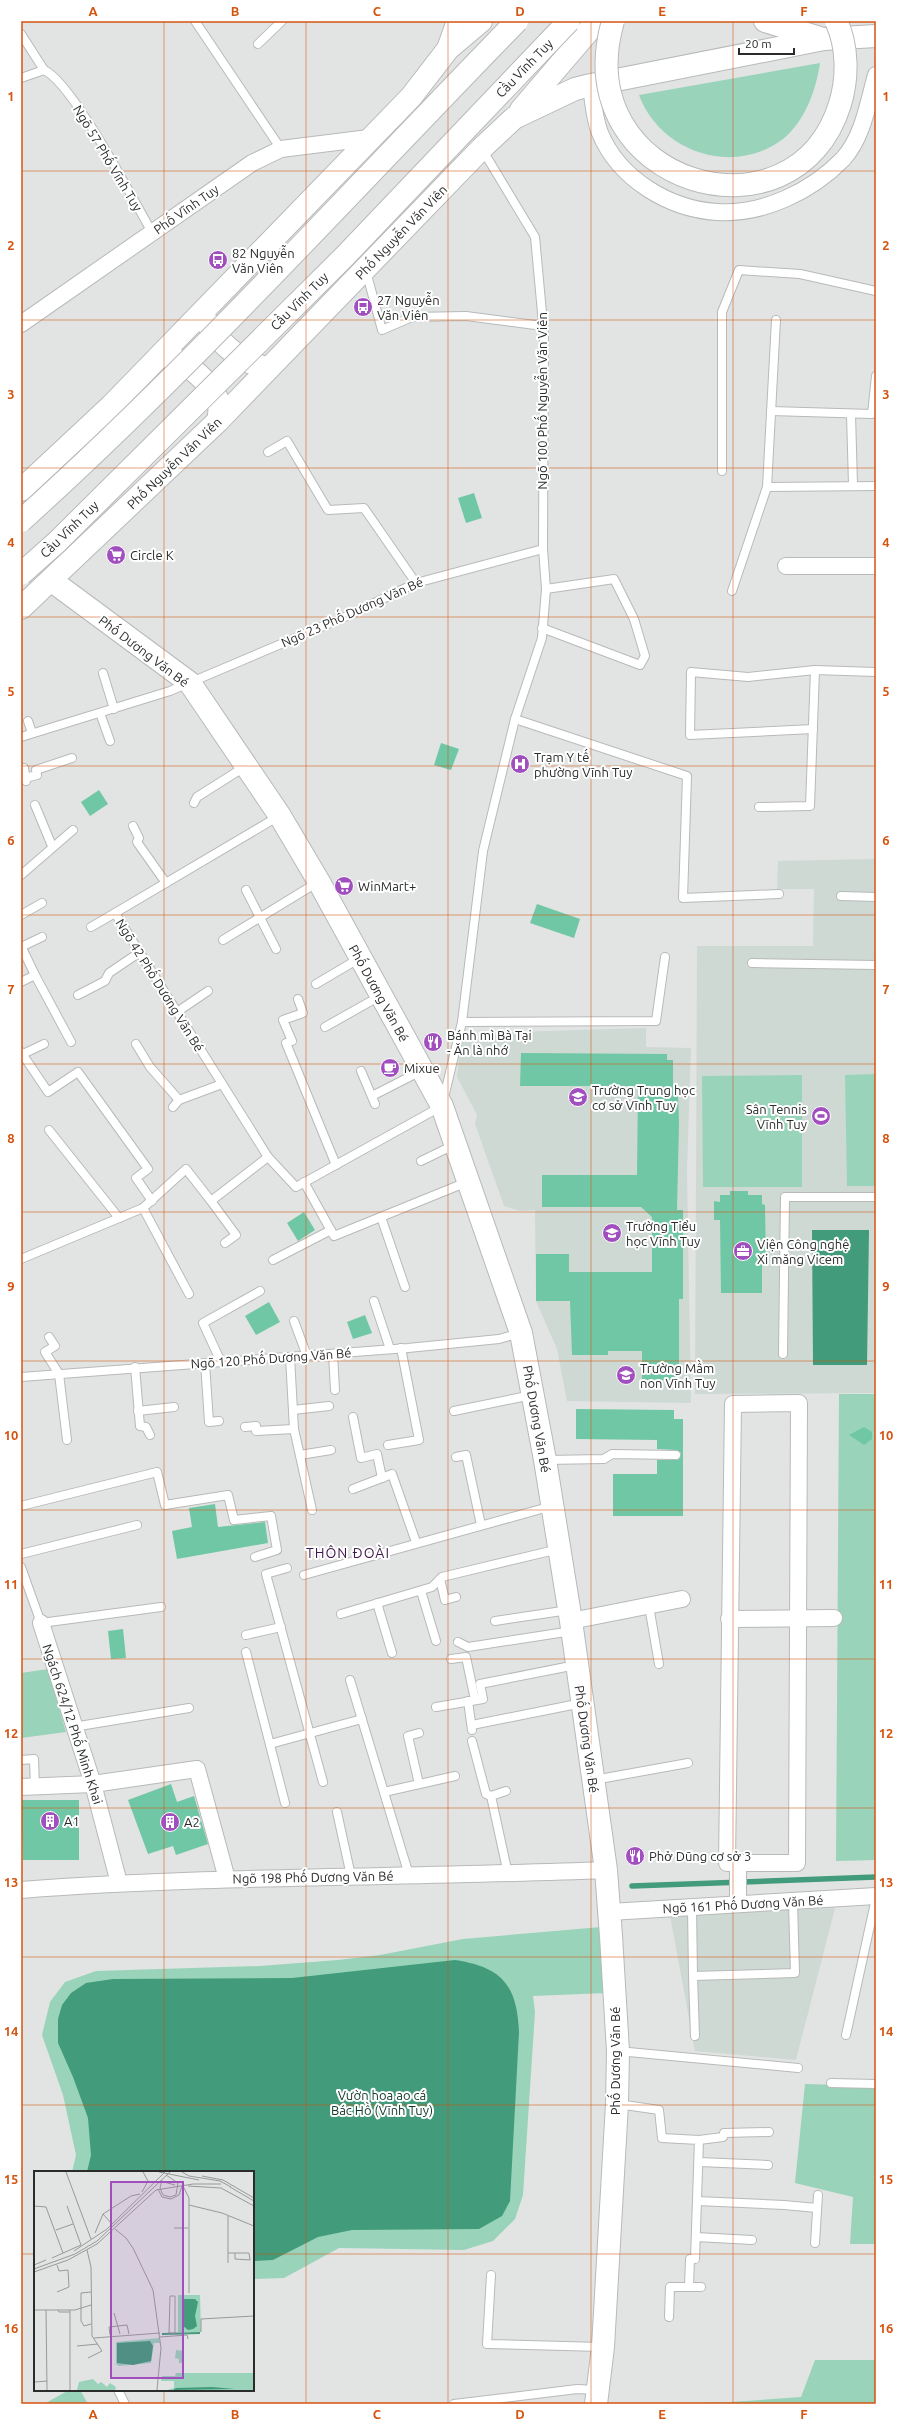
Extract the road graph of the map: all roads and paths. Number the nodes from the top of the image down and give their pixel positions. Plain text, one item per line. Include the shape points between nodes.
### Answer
1 (195, 21) edge
2 (282, 21) edge
3 (458, 21) edge
4 (481, 21) edge
5 (517, 21) edge
6 (569, 21) edge
7 (597, 21) edge
8 (613, 21) edge
9 (765, 21) edge
10 (836, 21) edge
11 (21, 34) edge
12 (876, 36) edge
13 (824, 39) junction
14 (258, 44) dead end
15 (448, 49) junction
16 (44, 70) junction
17 (876, 75) edge
18 (21, 78) edge
19 (591, 85) junction
20 (514, 118) junction
21 (369, 138) junction
22 (482, 148) junction
23 (281, 149) junction
24 (152, 232) junction
25 (366, 268) junction
26 (876, 291) edge
27 (205, 308) junction
28 (776, 320) dead end
29 (21, 324) edge
30 (544, 326) junction
31 (151, 362) junction
32 (274, 364) junction
33 (876, 376) edge
34 (772, 411) junction
35 (851, 414) junction
36 (218, 421) junction
37 (268, 452) dead end
38 (722, 470) dead end
39 (853, 485) junction
40 (876, 486) edge
41 (767, 487) junction
42 (21, 490) edge
43 (21, 521) edge
44 (543, 549) junction
45 (786, 566) dead end
46 (876, 566) edge
47 (21, 574) edge
48 (52, 581) junction
49 (416, 583) junction
50 (546, 589) junction
51 (732, 592) dead end
52 (21, 608) edge
53 (542, 628) junction
54 (815, 670) junction
55 (103, 672) dead end
56 (876, 672) edge
57 (190, 683) junction
58 (114, 708) junction
59 (100, 713) junction
60 (515, 719) junction
61 (28, 721) dead end
62 (813, 729) junction
63 (32, 733) junction
64 (21, 736) edge
65 (110, 741) dead end
66 (72, 758) dead end
67 (247, 765) junction
68 (21, 769) edge
69 (194, 803) dead end
70 (35, 805) dead end
71 (759, 807) dead end
72 (280, 816) junction
73 (133, 826) dead end
74 (74, 830) dead end
75 (52, 846) junction
76 (21, 875) edge
77 (319, 882) junction
78 (166, 883) junction
79 (246, 890) dead end
80 (779, 894) dead end
81 (841, 896) dead end
82 (876, 897) edge
83 (42, 903) dead end
84 (115, 913) junction
85 (21, 914) edge
86 (260, 916) junction
87 (90, 927) dead end
88 (42, 937) dead end
89 (223, 940) dead end
90 (21, 947) edge
91 (276, 949) dead end
92 (140, 952) junction
93 (665, 957) dead end
94 (360, 958) junction
95 (752, 963) dead end
96 (876, 964) edge
97 (35, 975) junction
98 (21, 982) edge
99 (316, 984) dead end
100 (208, 991) dead end
101 (78, 995) dead end
102 (381, 996) junction
103 (298, 998) dead end
104 (177, 1012) junction
105 (462, 1022) junction
106 (325, 1027) dead end
107 (72, 1042) dead end
108 (44, 1044) dead end
109 (136, 1044) dead end
110 (22, 1053) edge
111 (361, 1071) dead end
112 (422, 1071) junction
113 (222, 1084) junction
114 (372, 1096) junction
115 (179, 1100) junction
116 (375, 1104) dead end
117 (442, 1106) junction
118 (173, 1107) dead end
119 (49, 1130) dead end
120 (455, 1144) junction
121 (268, 1157) junction
122 (421, 1161) dead end
123 (336, 1165) junction
124 (304, 1182) junction
125 (468, 1182) junction
126 (876, 1197) edge
127 (152, 1200) junction
128 (211, 1201) junction
129 (143, 1208) junction
130 (381, 1217) junction
131 (119, 1218) junction
132 (331, 1230) junction
133 (225, 1243) dead end
134 (21, 1259) edge
135 (273, 1260) dead end
136 (405, 1287) dead end
137 (260, 1291) dead end
138 (189, 1294) dead end
139 (374, 1301) dead end
140 (294, 1321) dead end
141 (521, 1333) junction
142 (49, 1337) dead end
143 (401, 1348) junction
144 (390, 1349) junction
145 (333, 1354) junction
146 (783, 1354) dead end
147 (307, 1356) junction
148 (290, 1357) junction
149 (221, 1362) junction
150 (205, 1363) junction
151 (135, 1367) junction
152 (59, 1374) junction
153 (21, 1377) edge
154 (335, 1390) dead end
155 (533, 1395) junction
156 (329, 1406) dead end
157 (174, 1407) dead end
158 (293, 1410) junction
159 (138, 1411) junction
160 (454, 1411) dead end
161 (353, 1417) dead end
162 (219, 1421) dead end
163 (245, 1427) dead end
164 (294, 1429) junction
165 (150, 1435) dead end
166 (67, 1440) dead end
167 (388, 1445) dead end
168 (331, 1450) dead end
169 (676, 1454) dead end
170 (300, 1456) junction
171 (456, 1457) dead end
172 (545, 1460) junction
173 (382, 1478) junction
174 (353, 1489) dead end
175 (21, 1506) edge
176 (552, 1506) junction
177 (312, 1510) dead end
178 (137, 1525) dead end
179 (481, 1525) junction
180 (416, 1542) junction
181 (560, 1549) junction
182 (21, 1554) edge
183 (255, 1557) dead end
184 (21, 1567) edge
185 (287, 1568) dead end
186 (304, 1575) dead end
187 (440, 1579) junction
188 (421, 1591) junction
189 (456, 1597) dead end
190 (682, 1599) dead end
191 (377, 1603) junction
192 (649, 1606) junction
193 (161, 1607) dead end
194 (341, 1614) dead end
195 (799, 1618) junction
196 (834, 1618) dead end
197 (729, 1619) junction
198 (571, 1621) junction
199 (495, 1622) dead end
200 (40, 1623) junction
201 (281, 1627) junction
202 (246, 1635) dead end
203 (436, 1641) dead end
204 (458, 1642) dead end
205 (246, 1652) dead end
206 (392, 1653) dead end
207 (451, 1659) dead end
208 (659, 1664) dead end
209 (577, 1665) junction
210 (350, 1680) dead end
211 (472, 1701) junction
212 (582, 1703) junction
213 (436, 1707) dead end
214 (189, 1708) dead end
215 (362, 1720) junction
216 (74, 1727) junction
217 (310, 1733) junction
218 (419, 1733) dead end
219 (472, 1741) dead end
220 (270, 1744) junction
221 (21, 1760) edge
222 (688, 1763) dead end
223 (455, 1776) dead end
224 (593, 1780) junction
225 (322, 1782) dead end
226 (93, 1784) junction
227 (418, 1784) junction
228 (28, 1787) edge
229 (506, 1791) dead end
230 (384, 1792) junction
231 (491, 1796) junction
232 (285, 1803) dead end
233 (337, 1812) dead end
234 (606, 1870) junction
235 (738, 1870) junction
236 (508, 1874) junction
237 (352, 1876) junction
238 (409, 1876) junction
239 (227, 1878) junction
240 (119, 1883) junction
241 (21, 1890) edge
242 (876, 1897) edge
243 (738, 1900) junction
244 (792, 1902) junction
245 (692, 1907) junction
246 (610, 1912) junction
247 (693, 1976) junction
248 (846, 2035) dead end
249 (695, 2036) dead end
250 (618, 2051) junction
251 (798, 2068) dead end
252 (831, 2083) dead end
253 (876, 2084) edge
254 (617, 2104) junction
255 (769, 2132) dead end
256 (699, 2140) junction
257 (698, 2162) junction
258 (768, 2165) dead end
259 (818, 2195) dead end
260 (697, 2201) junction
261 (817, 2208) junction
262 (696, 2237) junction
263 (752, 2240) dead end
264 (815, 2243) dead end
265 (492, 2275) dead end
266 (689, 2287) junction
267 (701, 2287) dead end
268 (669, 2317) dead end
269 (602, 2347) junction
270 (118, 2391) edge
271 (597, 2397) edge
272 (498, 2401) edge
273 (125, 2404) edge
274 (454, 2404) edge

1 - 23 lane
2 - 14 lane
3 - 15 main road
4 - 15 main road
5 - 43 main road, bridge via 264,286 91,458
6 - 47 main road, Cầu Vĩnh Tuy, bridge via 344,257 57,542
7 - 20 main road
8 - 10 main road, bridge via 607,40 609,95 617,116 630,137 648,156 683,175 717,184 738,185 769,180 786,172 812,152 830,129 845,82 844,50
9 - 13 main road
11 - 16 lane, Ngõ 57 Phố Vĩnh Tuy
12 - 13 main road, Phố Nguyễn Văn Viên
13 - 19 main road, Phố Nguyễn Văn Viên
15 - 21 main road via 411,97
16 - 18 lane
16 - 24 lane, Ngõ 57 Phố Vĩnh Tuy via 56,78 88,122
17 - 19 street via 855,141 843,158 822,178 794,195 768,205 718,213 674,203 652,192 622,167 600,132 593,109
19 - 20 main road, Phố Nguyễn Văn Viên via 575,89
20 - 22 main road, Phố Nguyễn Văn Viên
21 - 23 street, Phố Vĩnh Tuy
21 - 27 main road
22 - 25 main road, Phố Nguyễn Văn Viên
22 - 30 lane, Ngõ 100 Phố Nguyễn Văn Viên via 535,237
23 - 24 street, Phố Vĩnh Tuy via 252,163
24 - 29 street, Phố Vĩnh Tuy
25 - 30 lane via 382,330 412,317 466,316
25 - 32 main road, Phố Nguyễn Văn Viên
26 - 38 lane via 800,274 739,270 722,312
27 - 31 main road
27 - 32 main road via 203,315 226,346 249,363 261,366
28 - 34 lane
30 - 44 lane, Ngõ 100 Phố Nguyễn Văn Viên
31 - 36 main road via 165,356 176,358 195,372 215,393 220,406
31 - 42 main road via 112,405
32 - 36 main road, Phố Nguyễn Văn Viên
33 - 35 lane via 872,414
34 - 35 lane
34 - 41 lane
35 - 39 lane
36 - 48 main road, Phố Nguyễn Văn Viên
37 - 49 lane via 287,442 328,510 364,508
39 - 40 lane
39 - 41 lane
41 - 51 lane
44 - 49 lane, Ngõ 23 Phố Dương Văn Bé
44 - 50 lane, Ngõ 100 Phố Nguyễn Văn Viên
45 - 46 street
48 - 52 main road, Phố Nguyễn Văn Viên
48 - 57 main road, Phố Dương Văn Bé
49 - 57 lane, Ngõ 23 Phố Dương Văn Bé via 347,616
50 - 53 lane, Ngõ 100 Phố Nguyễn Văn Viên
50 - 53 lane via 614,579 634,619 645,656 640,665
53 - 60 lane, Ngõ 100 Phố Nguyễn Văn Viên via 542,638
54 - 56 lane
54 - 62 lane
54 - 62 lane via 748,677 691,672 690,735
55 - 58 lane
57 - 58 lane, Ngõ 23 Phố Dương Văn Bé
57 - 67 main road, Phố Dương Văn Bé
58 - 59 lane, Ngõ 23 Phố Dương Văn Bé
59 - 63 lane, Ngõ 23 Phố Dương Văn Bé
59 - 65 lane
60 - 80 lane via 687,776 684,898
60 - 105 lane, Ngõ 100 Phố Nguyễn Văn Viên via 483,851
61 - 63 lane
62 - 71 lane via 810,806
63 - 64 lane, Ngõ 23 Phố Dương Văn Bé
66 - 68 lane via 36,770 37,775 26,780 24,768
67 - 69 lane via 197,797
67 - 72 main road, Phố Dương Văn Bé
70 - 75 lane
72 - 77 main road, Phố Dương Văn Bé
72 - 78 lane, Ngõ 42 Phố Dương Văn Bé
73 - 78 lane via 139,838 137,842
74 - 75 lane
75 - 76 lane
77 - 86 lane
77 - 94 main road, Phố Dương Văn Bé
78 - 84 lane, Ngõ 42 Phố Dương Văn Bé
79 - 86 lane
81 - 82 lane
83 - 85 lane
84 - 87 lane
84 - 92 lane, Ngõ 42 Phố Dương Văn Bé
86 - 89 lane
86 - 91 lane
88 - 90 lane
90 - 97 lane
92 - 101 lane via 109,973 105,981
92 - 104 lane, Ngõ 42 Phố Dương Văn Bé
93 - 105 lane via 656,1021
94 - 99 lane
94 - 102 main road, Phố Dương Văn Bé
95 - 96 lane
97 - 98 lane
97 - 107 lane
100 - 104 lane
102 - 106 lane
102 - 112 main road, Phố Dương Văn Bé
103 - 123 lane via 303,1013 283,1020 292,1041 286,1043
104 - 113 lane, Ngõ 42 Phố Dương Văn Bé
105 - 117 lane, Ngõ 100 Phố Nguyễn Văn Viên
108 - 110 lane
109 - 115 lane via 150,1067
110 - 127 lane via 48,1092 78,1072 148,1169 136,1178
111 - 114 lane
112 - 114 lane
112 - 117 main road, Phố Dương Văn Bé
113 - 115 lane
113 - 121 lane, Ngõ 42 Phố Dương Văn Bé
114 - 116 lane
115 - 118 lane
117 - 120 main road, Phố Dương Văn Bé
117 - 123 lane
119 - 131 lane
120 - 122 lane
120 - 125 main road, Phố Dương Văn Bé
121 - 124 lane, Ngõ 42 Phố Dương Văn Bé via 296,1187
121 - 128 lane
123 - 124 lane
124 - 132 lane
125 - 130 lane
125 - 141 main road, Phố Dương Văn Bé
126 - 146 lane via 785,1197
127 - 128 lane via 186,1169
127 - 129 lane
128 - 133 lane via 236,1235
129 - 131 lane
129 - 138 lane
130 - 132 lane via 334,1236
130 - 136 lane
131 - 134 lane
132 - 135 lane
137 - 149 lane via 203,1323
139 - 144 lane
140 - 147 lane
141 - 143 lane, Ngõ 120 Phố Dương Văn Bé via 499,1339
141 - 155 main road, Phố Dương Văn Bé
142 - 152 lane via 55,1346 45,1352
143 - 144 lane, Ngõ 120 Phố Dương Văn Bé
143 - 167 lane via 418,1440
144 - 145 lane, Ngõ 120 Phố Dương Văn Bé
145 - 147 lane, Ngõ 120 Phố Dương Văn Bé
145 - 154 lane
147 - 148 lane, Ngõ 120 Phố Dương Văn Bé
148 - 149 lane, Ngõ 120 Phố Dương Văn Bé
148 - 158 lane
149 - 150 lane, Ngõ 120 Phố Dương Văn Bé
150 - 151 lane, Ngõ 120 Phố Dương Văn Bé
150 - 162 lane via 209,1422
151 - 152 lane, Ngõ 120 Phố Dương Văn Bé
151 - 159 lane
152 - 153 lane, Ngõ 120 Phố Dương Văn Bé
152 - 166 lane
155 - 160 lane
155 - 172 main road, Phố Dương Văn Bé
156 - 158 lane
157 - 159 lane
158 - 164 lane
159 - 165 lane via 140,1426 146,1427
161 - 173 lane via 361,1458 377,1454
163 - 164 lane via 256,1426 256,1431
164 - 170 lane
168 - 170 lane
169 - 172 lane via 612,1454 604,1459
170 - 177 lane
171 - 179 lane via 466,1454
172 - 176 main road, Phố Dương Văn Bé
173 - 174 lane
173 - 180 lane via 392,1474
175 - 183 lane via 157,1472 166,1505 228,1495 234,1520 271,1516 277,1550
176 - 179 lane
176 - 181 main road, Phố Dương Văn Bé
178 - 182 lane
179 - 180 lane
180 - 186 lane
181 - 187 lane
181 - 198 main road, Phố Dương Văn Bé
184 - 200 lane, Ngách 624/12 Phố Minh Khai
185 - 201 lane via 266,1574
187 - 188 lane via 432,1587
187 - 189 lane via 445,1600
188 - 191 lane
188 - 203 lane
190 - 192 street
191 - 194 lane
191 - 206 lane
192 - 198 street
192 - 208 lane
193 - 200 lane
195 - 196 street
195 - 197 street
195 - 197 street via 799,1403 733,1404
195 - 235 street via 797,1863
197 - 235 street via 727,1863
198 - 199 lane
198 - 204 lane via 468,1647
198 - 209 main road, Phố Dương Văn Bé
200 - 216 street, Ngách 624/12 Phố Minh Khai
201 - 202 lane
201 - 217 lane
205 - 220 lane
207 - 211 lane via 466,1657
209 - 211 lane via 480,1684 483,1699
209 - 212 main road, Phố Dương Văn Bé
210 - 215 lane
211 - 212 lane via 472,1728
211 - 213 lane
212 - 224 main road, Phố Dương Văn Bé
214 - 216 lane
215 - 217 lane
215 - 230 lane
216 - 226 street, Ngách 624/12 Phố Minh Khai
217 - 220 lane
217 - 225 lane
218 - 227 lane via 408,1736
219 - 231 lane via 486,1794
220 - 232 lane
221 - 228 lane via 34,1759
222 - 224 lane
223 - 227 lane
224 - 234 main road, Phố Dương Văn Bé
226 - 228 street
226 - 239 street via 197,1769
226 - 240 street, Ngách 624/12 Phố Minh Khai
227 - 230 lane
229 - 231 lane
230 - 238 lane
231 - 236 lane
233 - 237 lane
234 - 236 street, Ngõ 198 Phố Dương Văn Bé
234 - 246 main road, Phố Dương Văn Bé
235 - 243 street
236 - 238 street, Ngõ 198 Phố Dương Văn Bé
237 - 238 street, Ngõ 198 Phố Dương Văn Bé
237 - 239 street, Ngõ 198 Phố Dương Văn Bé
239 - 240 street, Ngõ 198 Phố Dương Văn Bé
240 - 241 street, Ngõ 198 Phố Dương Văn Bé
242 - 244 street, Ngõ 161 Phố Dương Văn Bé
242 - 248 lane
243 - 244 street, Ngõ 161 Phố Dương Văn Bé
243 - 245 street, Ngõ 161 Phố Dương Văn Bé
244 - 247 lane via 795,1973
245 - 246 street, Ngõ 161 Phố Dương Văn Bé
245 - 247 lane
246 - 250 main road, Phố Dương Văn Bé
247 - 249 lane
250 - 251 lane
250 - 254 main road, Phố Dương Văn Bé
252 - 253 lane
254 - 256 lane via 659,2110 662,2138
254 - 269 main road, Phố Dương Văn Bé
255 - 256 lane via 724,2132 723,2137
256 - 257 lane
257 - 258 lane
257 - 260 lane
259 - 261 lane
260 - 261 lane via 784,2204
260 - 262 lane
261 - 264 lane
262 - 263 lane
262 - 266 lane via 695,2259 690,2259
265 - 269 lane via 487,2344
266 - 267 lane
266 - 268 lane via 670,2287
269 - 271 main road, Phố Dương Văn Bé
270 - 273 lane
271 - 272 lane via 577,2389
272 - 274 lane

